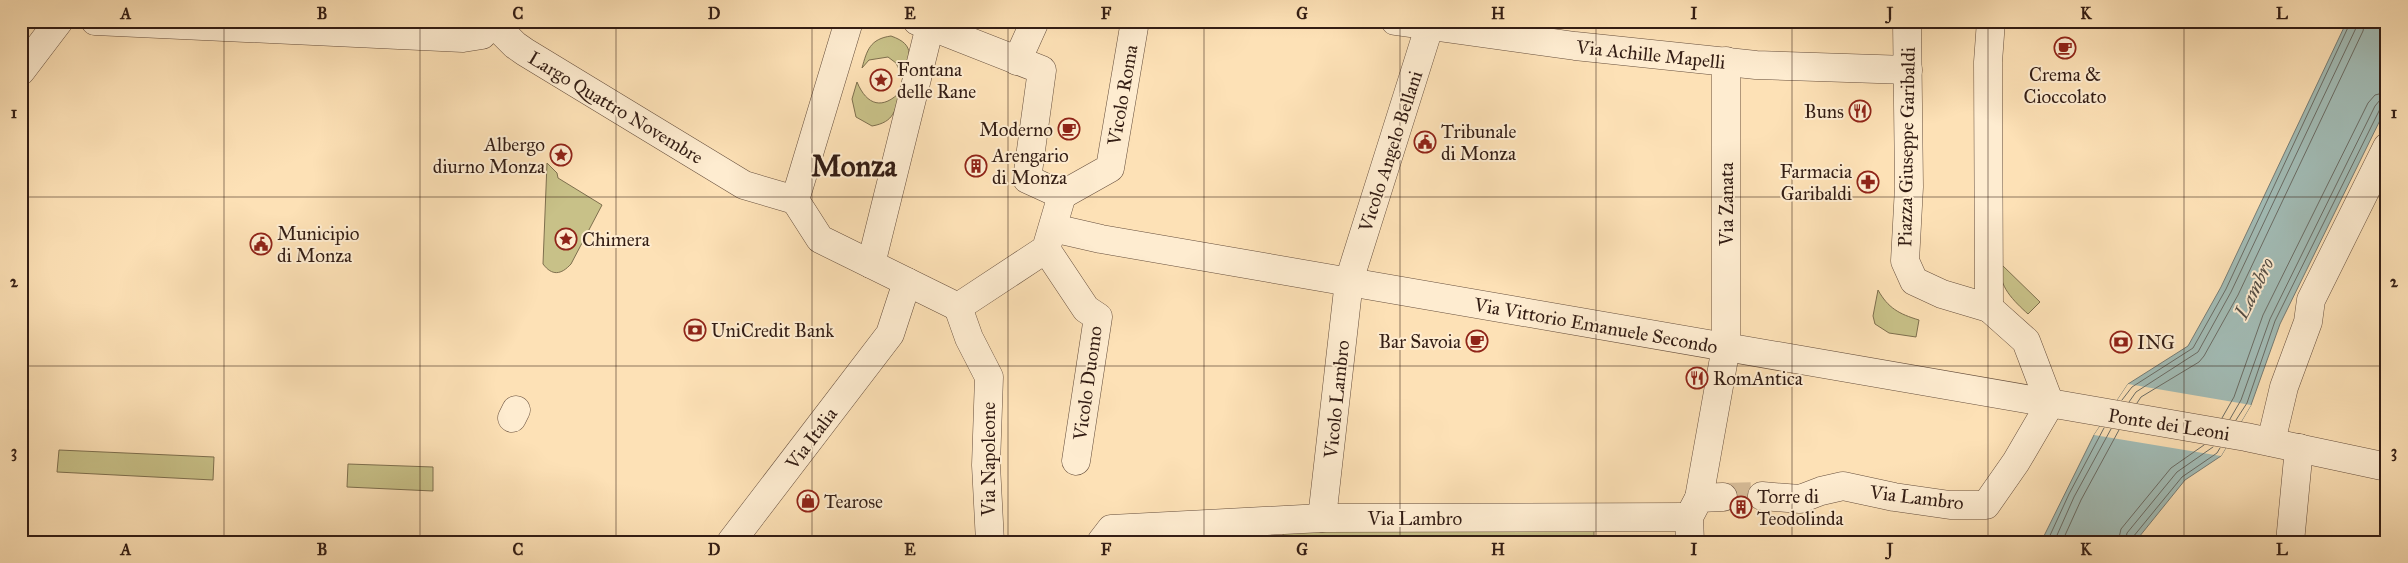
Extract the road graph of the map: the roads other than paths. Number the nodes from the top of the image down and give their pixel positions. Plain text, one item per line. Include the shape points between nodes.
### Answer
1 (59, 21) edge
2 (95, 21) edge
3 (849, 21) edge
4 (1035, 21) edge
5 (1135, 21) edge
6 (1396, 21) edge
7 (1907, 21) edge
8 (1991, 21) edge
9 (493, 22) edge
10 (924, 24) edge
11 (1430, 24) edge
12 (1017, 61) junction
13 (1726, 61) junction
14 (1908, 70) junction
15 (21, 71) edge
16 (2387, 147) edge
17 (1062, 195) junction
18 (795, 200) junction
19 (1050, 238) junction
20 (871, 264) junction
21 (1349, 281) junction
22 (907, 282) junction
23 (958, 307) junction
24 (1989, 308) junction
25 (1726, 347) junction
26 (2050, 404) junction
27 (2091, 411) joint
28 (2259, 439) junction
29 (2299, 448) junction
30 (1076, 461) dead end
31 (2387, 468) edge
32 (1762, 496) tunnel mouth
33 (1700, 513) edge
34 (1322, 518) junction
35 (731, 542) edge
36 (990, 542) edge
37 (1101, 542) edge
38 (2290, 542) edge

1 - 15 street
2 - 9 street via 463,38 482,35
3 - 18 street
4 - 12 street
5 - 17 street, Vicolo Roma via 1110,168
6 - 11 street, Via Achille Mapelli
7 - 14 street, Piazza Giuseppe Garibaldi
8 - 24 street via 1988,62
9 - 18 street, Largo Quattro Novembre via 515,46 744,185
10 - 12 street
10 - 20 street
11 - 13 street, Via Achille Mapelli via 1574,46
11 - 21 street, Vicolo Angelo Bellani
12 - 17 street via 1042,70 1027,179
13 - 14 street, Via Achille Mapelli
13 - 25 street, Via Zanata
14 - 24 street, Piazza Giuseppe Garibaldi via 1909,187 1905,260 1914,281 1942,294
16 - 28 street via 2311,300 2308,322 2284,387
17 - 19 street
18 - 20 street via 820,240
19 - 21 street, Via Vittorio Emanuele Secondo via 1101,240
19 - 23 street
19 - 30 street, Vicolo Duomo via 1086,309 1098,317
20 - 22 street
21 - 25 street, Via Vittorio Emanuele Secondo
21 - 34 street, Vicolo Lambro
22 - 23 street
22 - 35 street, Via Italia via 890,334
23 - 36 street, Via Napoleone via 988,377 986,465
24 - 26 street, Piazza Giuseppe Garibaldi via 2026,341
25 - 26 street, Via Vittorio Emanuele Secondo
25 - 33 street, Via Zanata
26 - 27 street, Via Vittorio Emanuele Secondo
26 - 32 street, Via Lambro via 2016,462 1986,504 1950,505 1843,486 1800,499
27 - 28 street, Ponte dei Leoni
28 - 29 street
29 - 31 street
29 - 38 street
33 - 34 street, Via Lambro
34 - 37 street, Via Lambro via 1111,529

